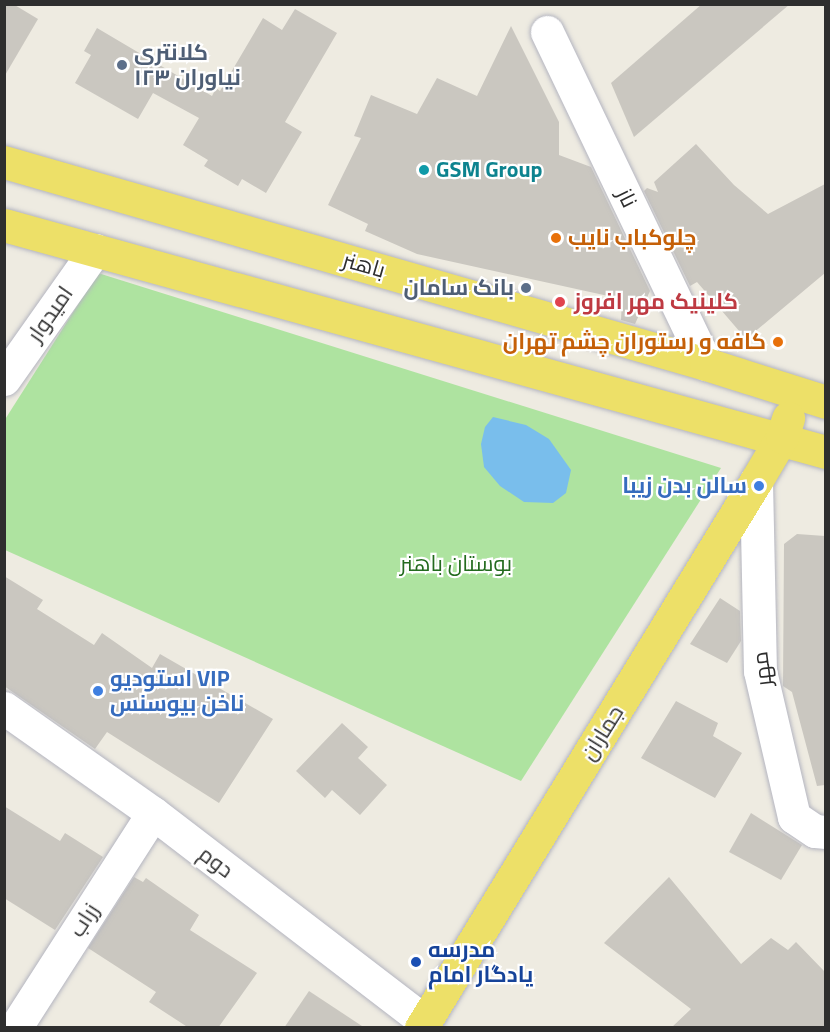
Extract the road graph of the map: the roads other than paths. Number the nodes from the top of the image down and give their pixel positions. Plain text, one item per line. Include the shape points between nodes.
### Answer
1 (547, 32) dead end
2 (4, 162) edge
3 (4, 225) edge
4 (95, 250) junction
5 (706, 364) junction
6 (4, 379) edge
7 (811, 398) edge
8 (782, 437) junction
9 (825, 452) edge
10 (756, 481) junction
11 (4, 708) edge
12 (153, 813) junction
13 (825, 832) edge
14 (422, 1024) edge
15 (15, 1028) edge

1 - 5 street, ناز
2 - 5 main road, باهنر
3 - 4 main road
4 - 6 street, امیدوار
4 - 8 main road
5 - 7 main road, باهنر
7 - 8 main road, جماران
8 - 9 main road
8 - 10 main road, جماران
10 - 13 street, مهر via 760,671 794,817 815,831
10 - 14 main road, جماران
11 - 12 street, دوم
12 - 14 street, دوم
12 - 15 street, زراب

